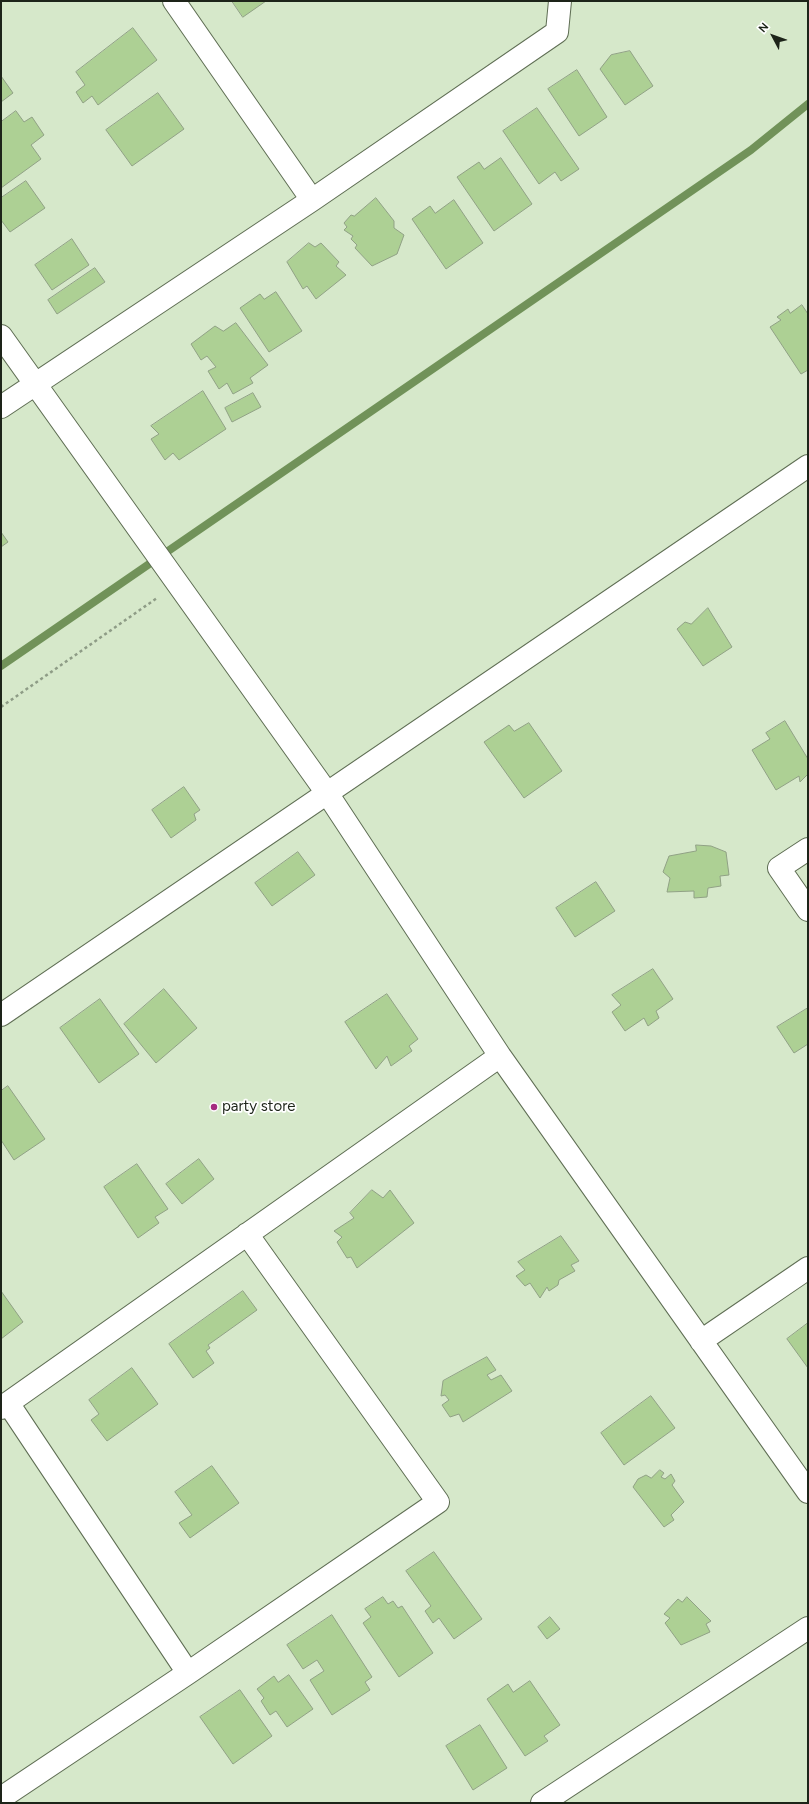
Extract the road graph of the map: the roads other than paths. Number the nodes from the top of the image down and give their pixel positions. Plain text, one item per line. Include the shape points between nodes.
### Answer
1 (174, 1) edge
2 (560, 1) edge
3 (312, 200) junction
4 (1, 336) edge
5 (34, 384) junction
6 (1, 407) edge
7 (808, 466) edge
8 (327, 793) junction
9 (808, 849) edge
10 (808, 910) edge
11 (1, 1015) edge
12 (500, 1056) junction
13 (247, 1234) junction
14 (808, 1268) edge
15 (701, 1341) junction
16 (4, 1405) edge
17 (808, 1492) edge
18 (808, 1628) edge
19 (188, 1673) junction
20 (1, 1798) edge
21 (542, 1803) edge

1 - 3 street
2 - 3 street via 557,32
3 - 5 street
4 - 5 street
5 - 6 street
5 - 8 street
7 - 8 street
8 - 11 street
8 - 12 street
9 - 10 street via 779,868
12 - 13 street
12 - 15 street
13 - 16 street
13 - 19 street via 438,1502
14 - 15 street
15 - 17 street
16 - 19 street
18 - 21 street
19 - 20 street

